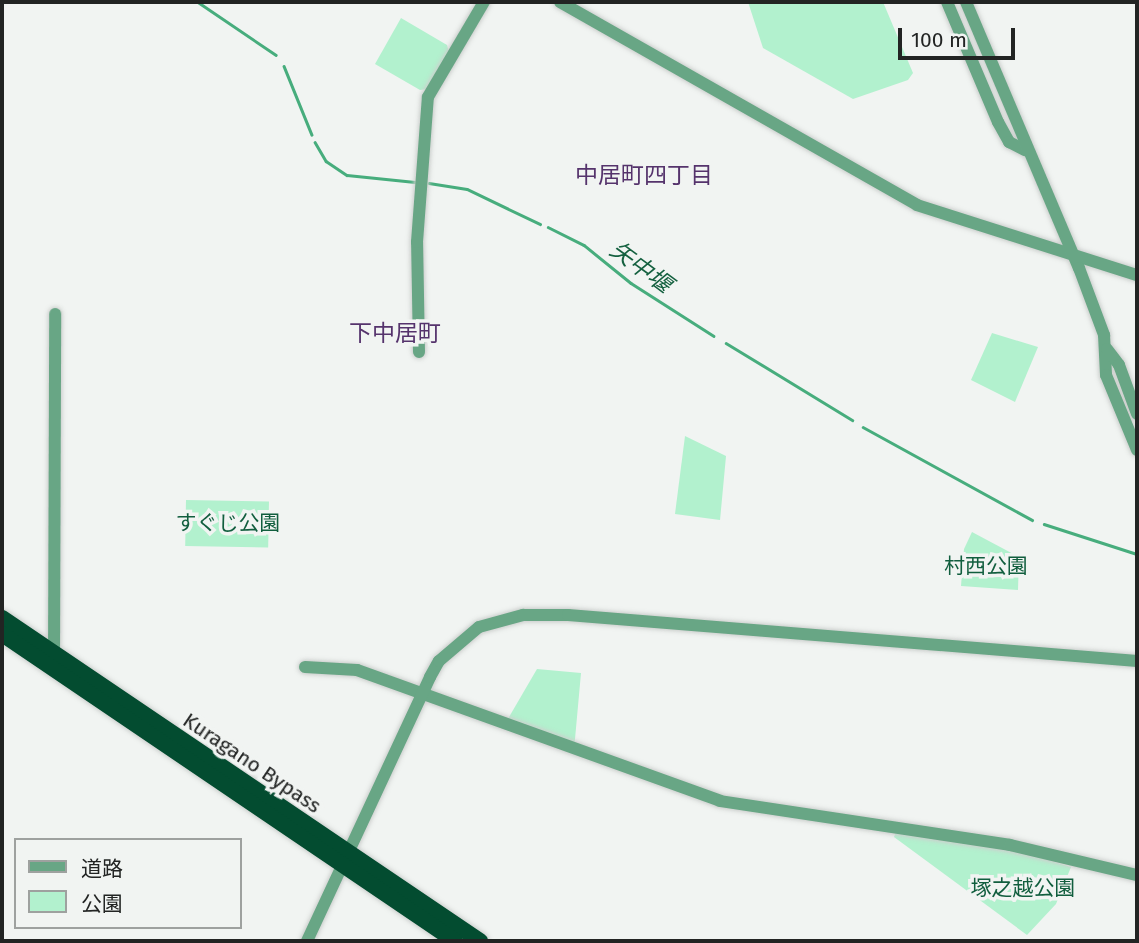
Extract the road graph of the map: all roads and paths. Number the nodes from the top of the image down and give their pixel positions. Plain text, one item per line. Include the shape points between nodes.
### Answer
1 (484, 2) edge
2 (560, 2) edge
3 (947, 2) edge
4 (966, 2) edge
5 (1025, 150) junction
6 (1072, 253) junction
7 (1137, 275) edge
8 (54, 314) dead end
9 (1107, 349) junction
10 (419, 352) dead end
11 (1137, 414) edge
12 (1137, 450) edge
13 (2, 618) edge
14 (2, 634) edge
15 (54, 661) junction
16 (1137, 661) edge
17 (305, 667) dead end
18 (423, 695) junction
19 (346, 858) junction
20 (1137, 875) edge
21 (307, 941) edge
22 (455, 941) edge
23 (480, 941) edge

1 - 10 street via 428,97 417,242
2 - 6 street via 917,205
3 - 5 street via 998,122 1009,142
4 - 5 street via 1023,135
5 - 6 street
6 - 7 street
6 - 9 street
8 - 15 street
9 - 11 street via 1119,365
9 - 12 street via 1106,375
13 - 15 highway, Kuragano Bypass
14 - 15 highway, Kuragano Bypass
15 - 19 highway, Kuragano Bypass
16 - 18 street via 523,615 479,627 458,641 439,661
17 - 18 street via 349,668
18 - 19 street
18 - 20 street via 720,801 1010,845
19 - 21 street
19 - 22 highway, Kuragano Bypass
19 - 23 highway, Kuragano Bypass

